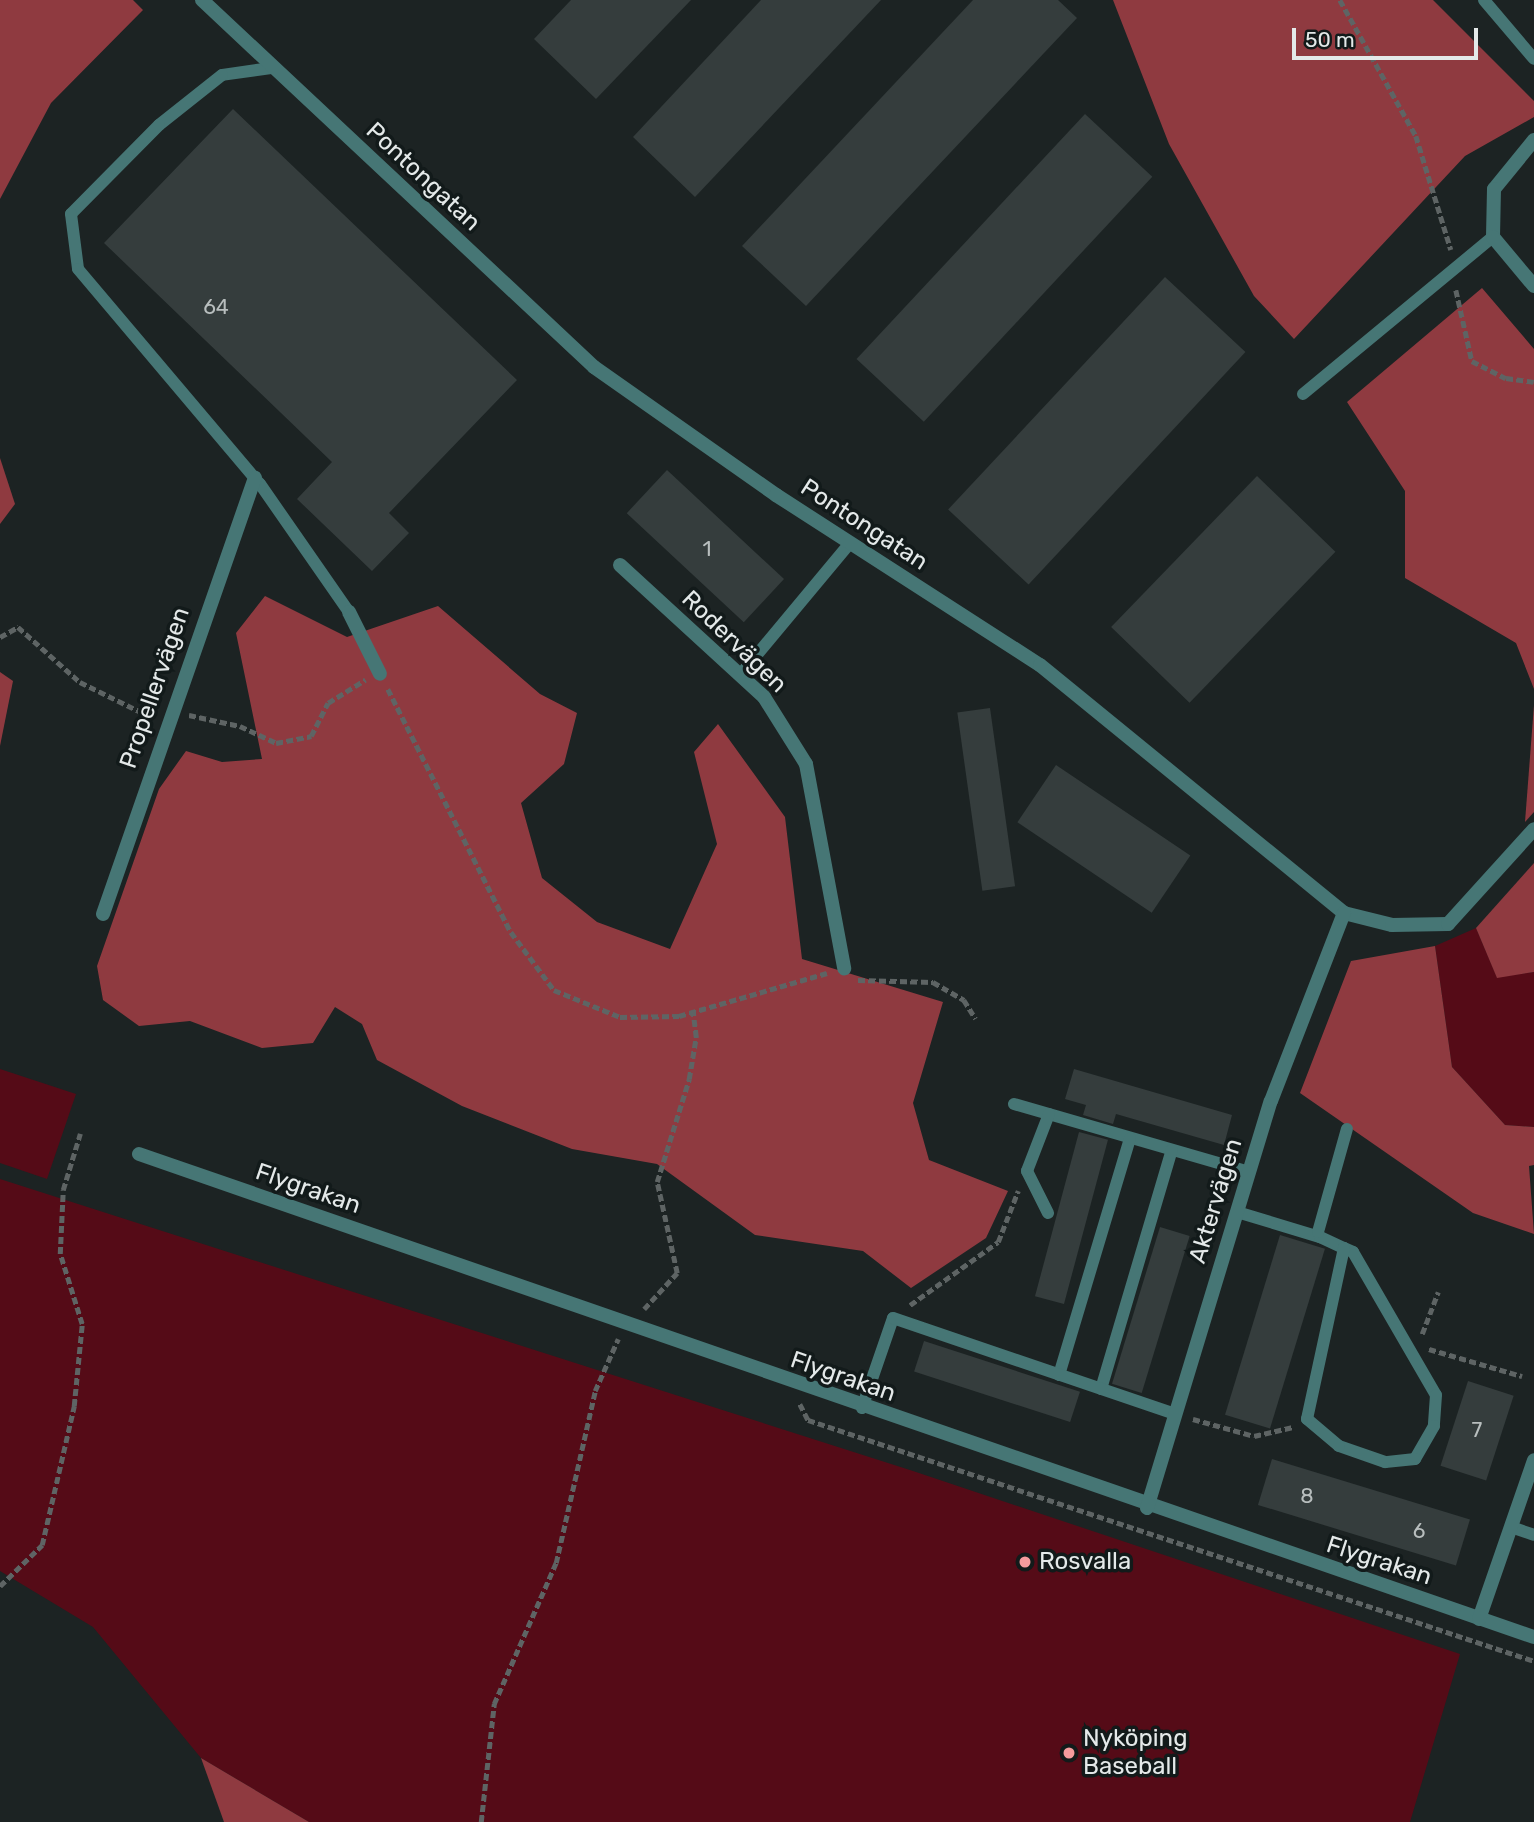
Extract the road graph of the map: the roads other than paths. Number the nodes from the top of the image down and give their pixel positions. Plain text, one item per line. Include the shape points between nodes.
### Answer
1 (202, 0) edge
2 (1484, 0) edge
3 (1534, 59) edge
4 (271, 68) junction
5 (1534, 140) edge
6 (1493, 237) junction
7 (1534, 286) edge
8 (1303, 394) dead end
9 (255, 478) junction
10 (850, 543) junction
11 (620, 565) dead end
12 (349, 612) joint
13 (380, 674) road end
14 (740, 675) junction
15 (1534, 829) edge
16 (1344, 913) junction
17 (103, 914) dead end
18 (844, 968) road end
19 (1014, 1104) dead end
20 (1049, 1114) junction
21 (1347, 1129) dead end
22 (1130, 1138) junction
23 (1172, 1150) junction
24 (139, 1154) dead end
25 (1249, 1172) junction
26 (1237, 1212) junction
27 (1048, 1213) dead end
28 (1318, 1232) dead end
29 (1344, 1248) junction
30 (1059, 1375) junction
31 (1101, 1389) junction
32 (863, 1408) junction
33 (1175, 1414) junction
34 (1534, 1460) edge
35 (1147, 1508) junction
36 (1511, 1527) junction
37 (1534, 1535) edge
38 (1479, 1619) junction
39 (1534, 1637) edge

1 - 4 street, Pontongatan
2 - 3 lane
4 - 9 lane via 222,75 159,125 71,214 78,269
4 - 10 street, Pontongatan via 594,367
5 - 6 street via 1494,189
6 - 7 street
6 - 8 lane via 1453,264
9 - 12 lane
9 - 17 street, Propellervägen
10 - 14 lane
10 - 16 street, Pontongatan via 1040,665
11 - 14 street, Rodervägen
12 - 13 street
14 - 18 street, Rodervägen via 764,697 806,764
15 - 16 street, Pontongatan via 1448,924 1392,926
16 - 25 street, Aktervägen
19 - 20 lane
20 - 22 lane
20 - 27 lane via 1027,1171
21 - 28 lane
22 - 23 lane
22 - 30 lane
23 - 25 lane
23 - 31 lane
24 - 32 street, Flygrakan
25 - 26 street, Aktervägen
26 - 29 lane
26 - 33 street, Aktervägen
29 - 29 lane via 1353,1252 1416,1352 1436,1395 1434,1426 1415,1459 1385,1462 1330,1441 1307,1419
30 - 31 lane
30 - 32 lane via 893,1318
31 - 33 lane
32 - 35 street, Flygrakan
33 - 35 street, Aktervägen
34 - 36 street
35 - 38 street, Flygrakan
36 - 37 lane
36 - 38 street
38 - 39 street, Flygrakan

